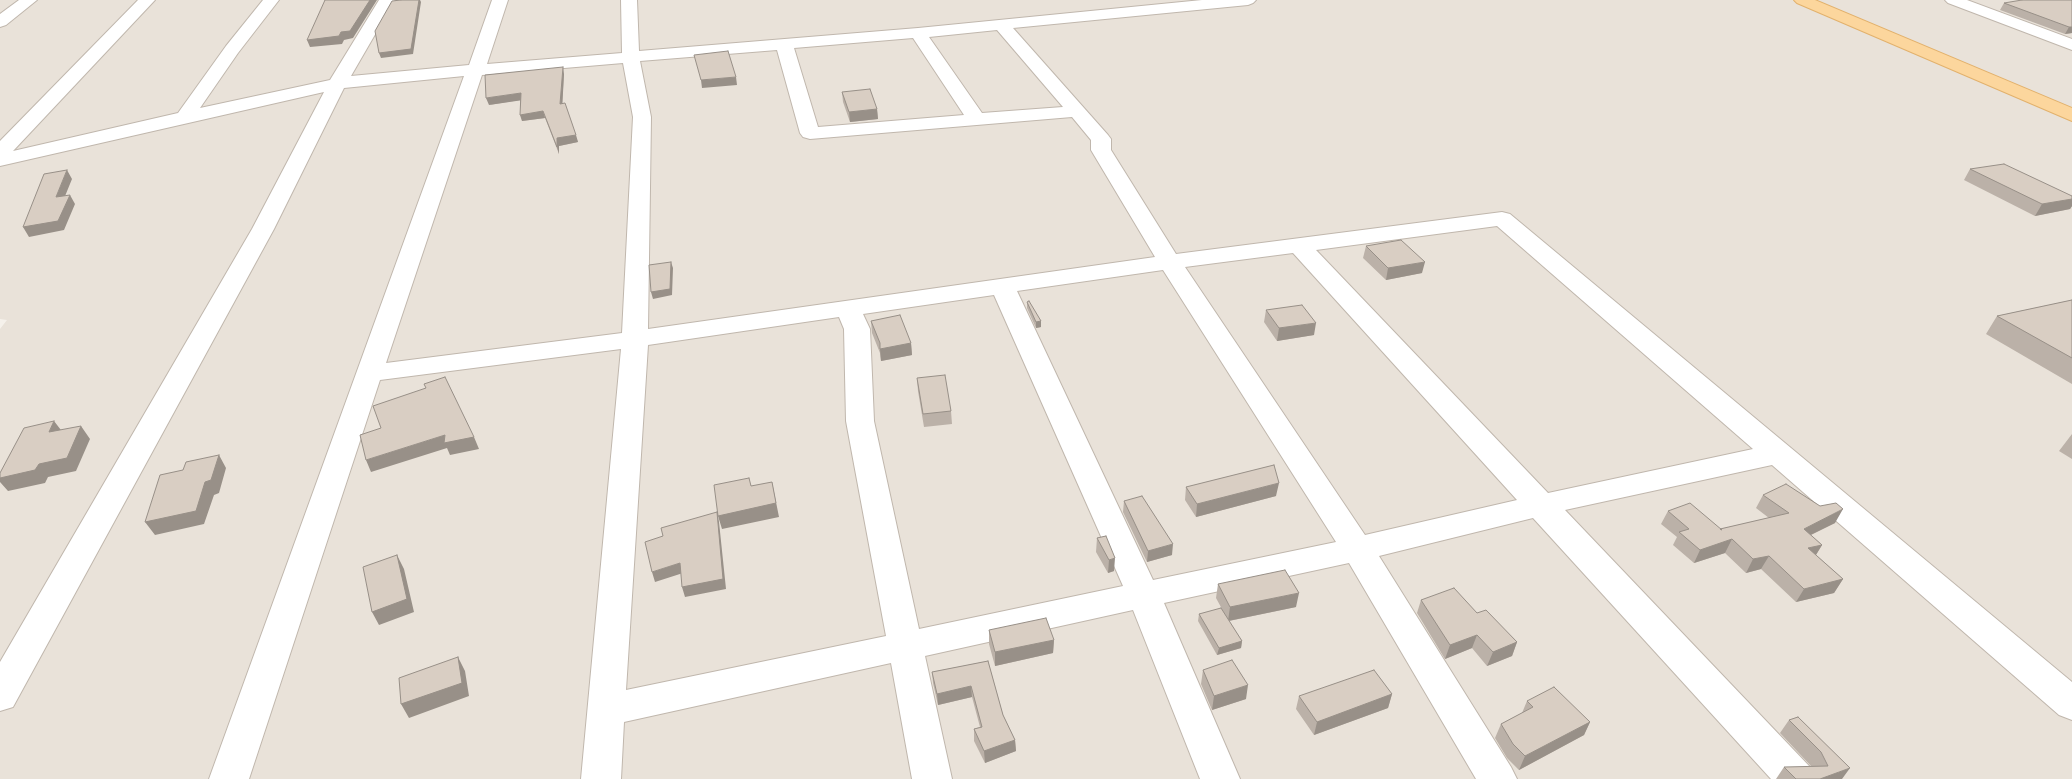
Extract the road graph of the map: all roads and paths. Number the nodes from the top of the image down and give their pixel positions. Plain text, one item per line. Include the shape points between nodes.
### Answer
1 (29, 0) edge
2 (148, 0) edge
3 (271, 0) edge
4 (387, 0) edge
5 (500, 0) edge
6 (629, 0) edge
7 (1248, 0) edge
8 (1802, 0) edge
9 (1953, 0) edge
10 (0, 22) edge
11 (1001, 24) junction
12 (918, 32) junction
13 (784, 44) junction
14 (2072, 45) edge
15 (631, 57) junction
16 (475, 70) junction
17 (337, 84) junction
18 (1077, 111) junction
19 (2072, 115) edge
20 (185, 117) junction
21 (977, 120) junction
22 (0, 153) edge
23 (0, 160) edge
24 (1298, 245) junction
25 (1170, 262) junction
26 (1002, 286) junction
27 (848, 308) junction
28 (634, 338) junction
29 (369, 373) junction
30 (1778, 454) junction
31 (1540, 506) junction
32 (1358, 549) junction
33 (1143, 596) junction
34 (904, 647) junction
35 (0, 696) edge
36 (2072, 704) edge
37 (606, 710) junction
38 (229, 779) edge
39 (601, 779) edge
40 (932, 779) edge
41 (1220, 779) edge
42 (1497, 779) edge
43 (1796, 779) edge

1 - 10 street
2 - 22 street
3 - 20 street
4 - 17 street
5 - 16 street
6 - 15 street
7 - 11 street
8 - 19 main road
9 - 14 street
11 - 12 street
11 - 18 street
12 - 13 street
12 - 21 street
13 - 15 street
13 - 21 street via 810,133
15 - 16 street
15 - 28 street via 642,117
16 - 17 street
16 - 29 street
17 - 20 street
17 - 35 street via 263,229
18 - 21 street
18 - 25 street via 1101,139 1101,150
20 - 23 street
24 - 25 street
24 - 30 street via 1502,219
24 - 31 street
25 - 26 street
25 - 32 street
26 - 27 street
26 - 33 street
27 - 28 street
27 - 34 street via 857,329 860,421
28 - 29 street
28 - 37 street
29 - 38 street
30 - 31 street
30 - 36 street
31 - 32 street
31 - 43 street
32 - 33 street
32 - 42 street
33 - 34 street
33 - 41 street
34 - 37 street
34 - 40 street
37 - 39 street

